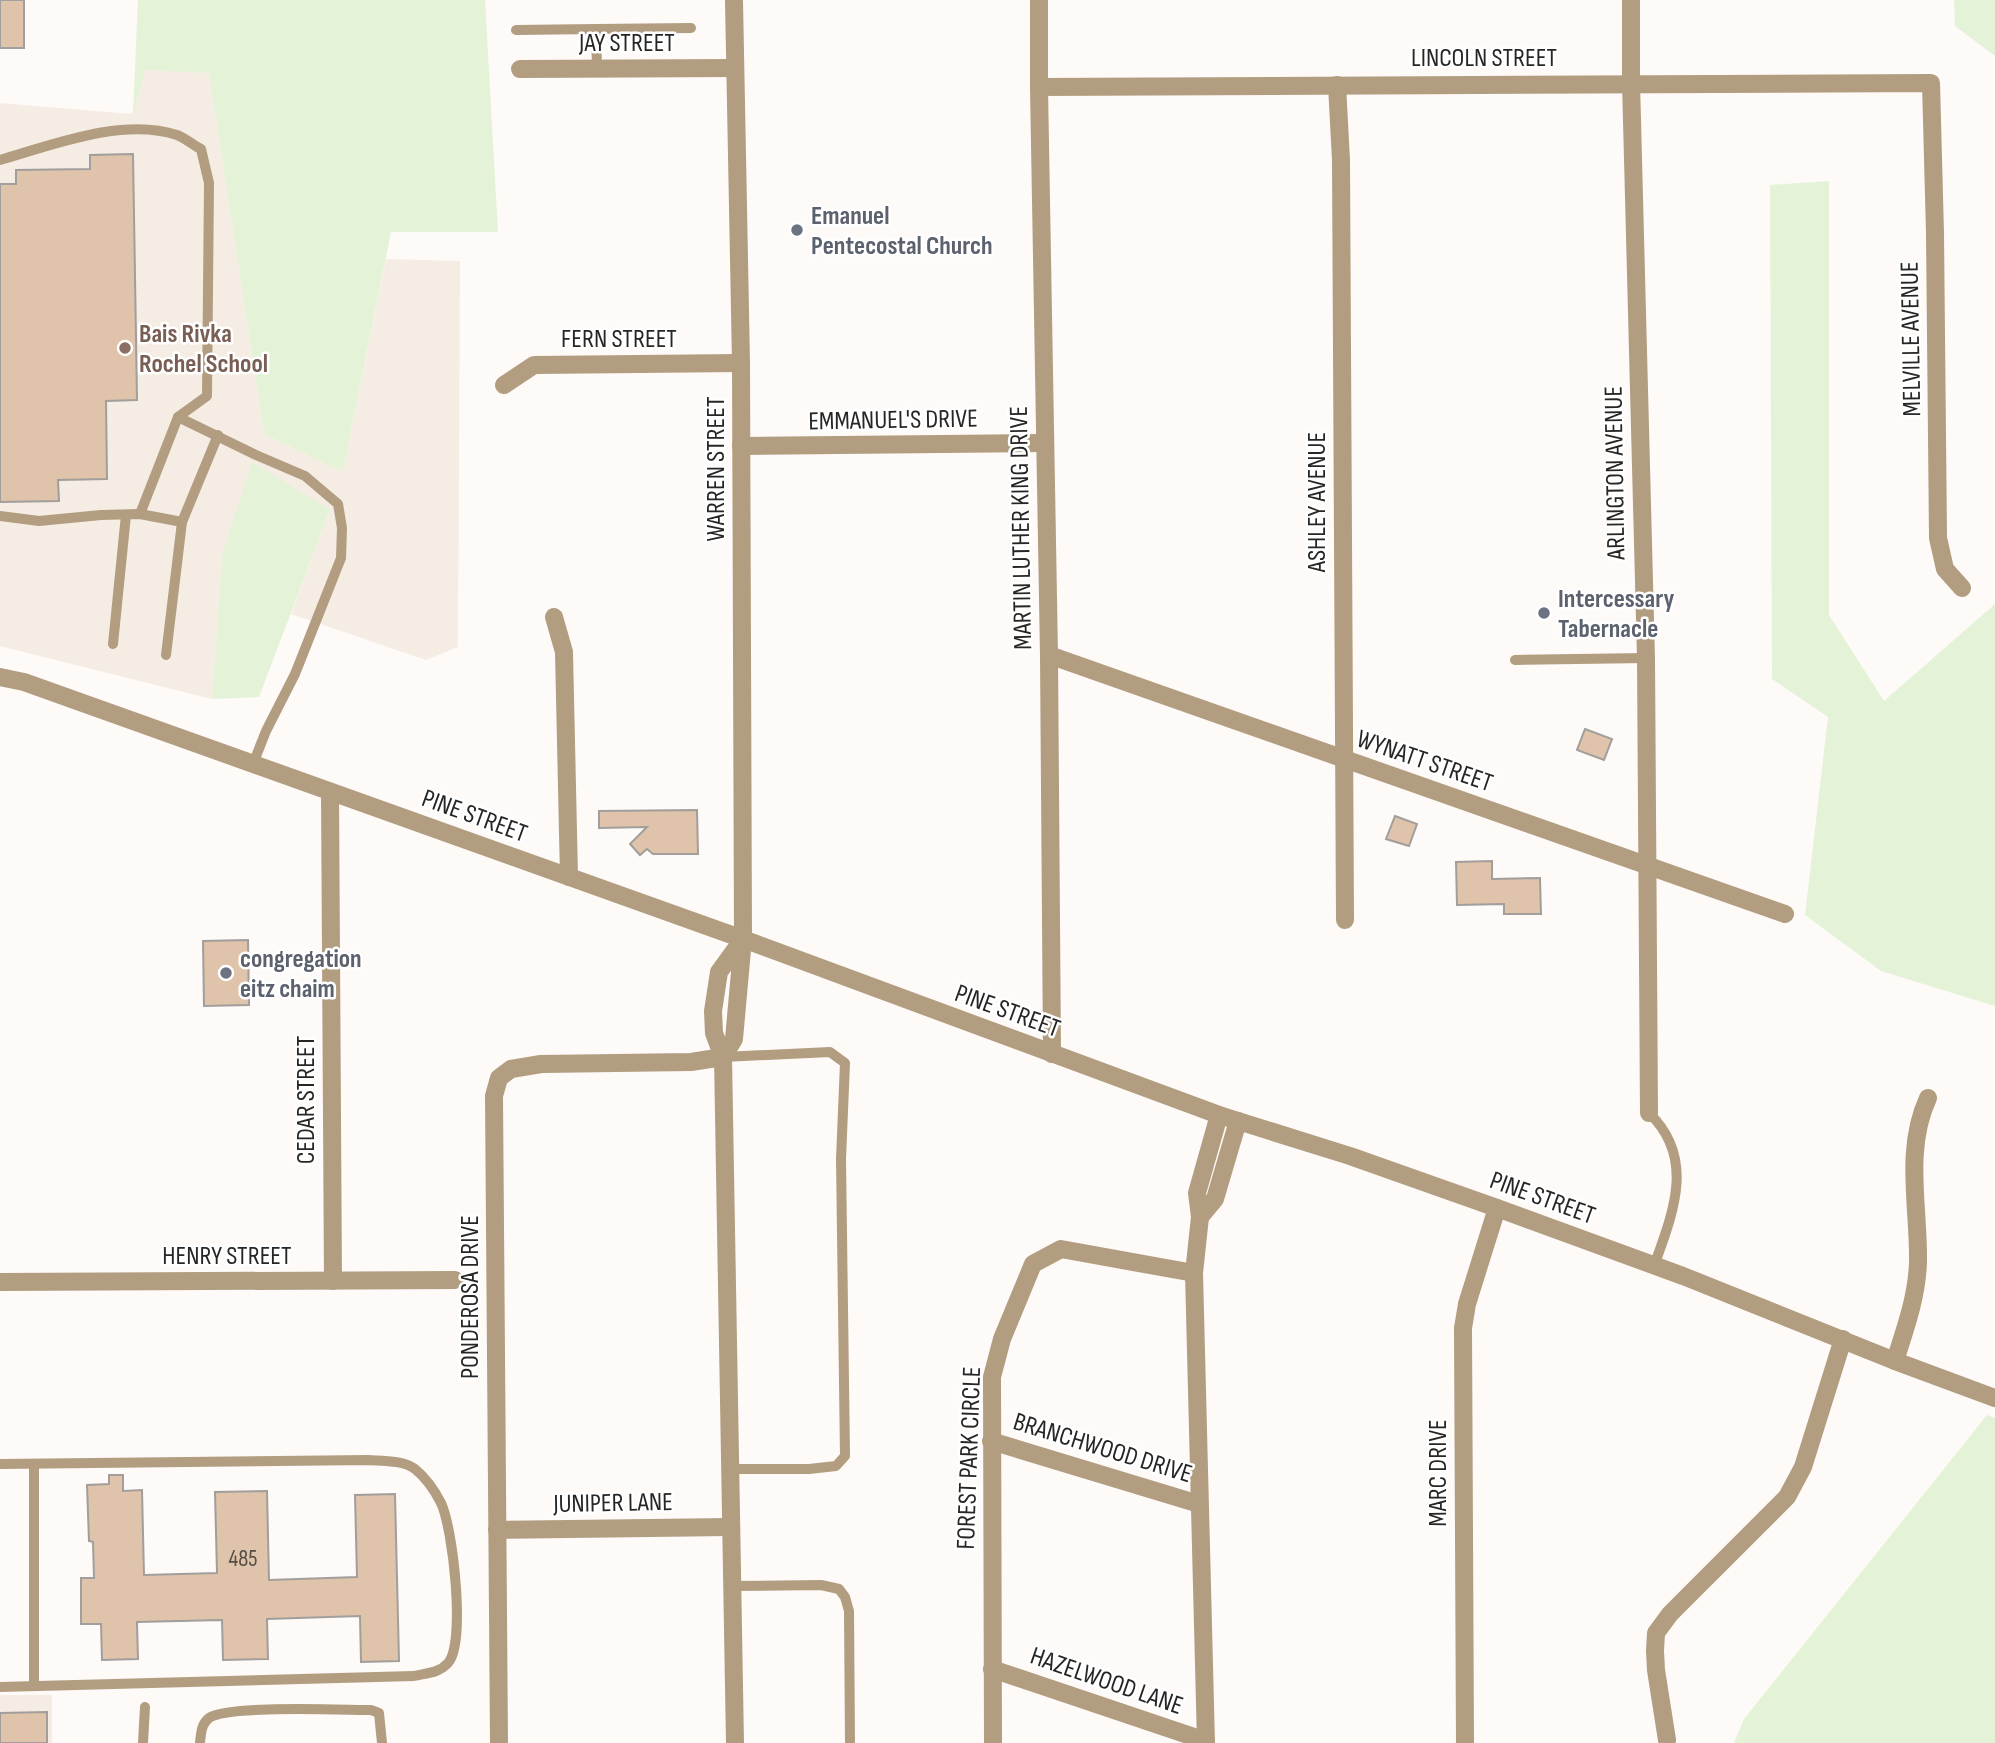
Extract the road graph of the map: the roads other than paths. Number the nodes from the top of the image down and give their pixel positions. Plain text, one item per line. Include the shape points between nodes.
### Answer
1 (734, 0) edge
2 (1040, 0) edge
3 (1631, 0) edge
4 (691, 28) dead end
5 (596, 29) junction
6 (516, 30) dead end
7 (597, 68) junction
8 (735, 68) junction
9 (520, 69) dead end
10 (1631, 82) junction
11 (1931, 83) joint
12 (1337, 85) junction
13 (1039, 87) junction
14 (0, 160) edge
15 (741, 363) junction
16 (504, 386) dead end
17 (178, 417) junction
18 (218, 435) junction
19 (1045, 443) junction
20 (741, 446) junction
21 (140, 514) junction
22 (126, 515) junction
23 (0, 516) edge
24 (182, 522) junction
25 (1962, 588) dead end
26 (554, 617) dead end
27 (113, 644) dead end
28 (166, 655) dead end
29 (1049, 656) junction
30 (1646, 658) junction
31 (1515, 660) dead end
32 (0, 677) edge
33 (1343, 759) junction
34 (253, 764) junction
35 (330, 792) junction
36 (1647, 865) junction
37 (569, 877) junction
38 (1785, 914) dead end
39 (1345, 920) dead end
40 (743, 939) junction
41 (1052, 1054) junction
42 (723, 1057) junction
43 (1928, 1098) dead end
44 (1648, 1113) joint
45 (1219, 1115) junction
46 (1238, 1121) junction
47 (1497, 1209) junction
48 (1200, 1217) junction
49 (1654, 1266) junction
50 (1194, 1273) junction
51 (455, 1280) dead end
52 (0, 1282) edge
53 (333, 1282) junction
54 (1843, 1339) junction
55 (1895, 1361) junction
56 (1995, 1398) edge
57 (992, 1441) junction
58 (0, 1464) edge
59 (34, 1464) junction
60 (729, 1469) junction
61 (1199, 1504) junction
62 (730, 1527) junction
63 (497, 1530) junction
64 (732, 1586) junction
65 (992, 1669) junction
66 (34, 1686) junction
67 (0, 1687) edge
68 (145, 1707) dead end
69 (1667, 1740) dead end
70 (1206, 1742) edge
71 (144, 1743) edge
72 (200, 1743) edge
73 (382, 1743) edge
74 (499, 1743) edge
75 (734, 1743) edge
76 (850, 1743) edge
77 (993, 1743) edge
78 (1465, 1743) edge

1 - 8 street, WARREN STREET
2 - 13 street, MARTIN LUTHER KING DRIVE
3 - 10 street, ARLINGTON AVENUE
4 - 5 lane
5 - 6 lane
5 - 7 lane
7 - 8 street, JAY STREET
7 - 9 street, JAY STREET
8 - 15 street, WARREN STREET
10 - 11 street, LINCOLN STREET
10 - 12 street, LINCOLN STREET
10 - 30 street, ARLINGTON AVENUE
11 - 25 street, MELVILLE AVENUE via 1938,538 1945,569
12 - 13 street, LINCOLN STREET
12 - 33 street, ASHLEY AVENUE
13 - 19 street, MARTIN LUTHER KING DRIVE
14 - 17 lane via 80,137 136,129 178,135 201,149 209,183 207,396
15 - 16 street, FERN STREET via 534,365
15 - 20 street, WARREN STREET
17 - 18 lane
17 - 21 lane
18 - 24 lane
18 - 34 lane via 305,475 338,504 342,527 341,558
19 - 20 street, EMMANUEL'S DRIVE
19 - 29 street, MARTIN LUTHER KING DRIVE
20 - 40 street, WARREN STREET
21 - 22 lane
21 - 24 lane
22 - 23 lane via 39,521
22 - 27 lane
24 - 28 lane
26 - 37 street via 564,652
29 - 33 street, WYNATT STREET
29 - 41 street, MARTIN LUTHER KING DRIVE
30 - 31 lane
30 - 36 street, ARLINGTON AVENUE
32 - 34 street, PINE STREET
33 - 36 street, WYNATT STREET
33 - 39 street, ASHLEY AVENUE
34 - 35 street, PINE STREET
35 - 37 street, PINE STREET
35 - 53 street, CEDAR STREET
36 - 38 street, WYNATT STREET
36 - 44 street, ARLINGTON AVENUE
37 - 40 street, PINE STREET
40 - 41 street, PINE STREET
40 - 42 street via 734,1039
41 - 45 street, PINE STREET
42 - 60 street
42 - 60 lane via 830,1052 845,1063 841,1159 845,1456 836,1466
42 - 63 street, PONDEROSA DRIVE via 691,1062 541,1064 511,1069 499,1078 494,1096
43 - 55 street via 1914,1147 1915,1294
44 - 49 lane via 1667,1135 1678,1181
45 - 46 street, PINE STREET
45 - 48 street via 1196,1193
46 - 47 street, PINE STREET
46 - 48 street via 1215,1199
47 - 49 street, PINE STREET
47 - 78 street, MARC DRIVE via 1463,1328
48 - 50 street
49 - 54 street, PINE STREET
50 - 57 street, FOREST PARK CIRCLE via 1061,1249 1033,1264 1002,1339 992,1377
50 - 61 street
51 - 53 street, HENRY STREET
52 - 53 street, HENRY STREET
54 - 55 street, PINE STREET
54 - 69 street via 1796,1483 1656,1633 1656,1670
55 - 56 street, PINE STREET
57 - 61 street, BRANCHWOOD DRIVE
57 - 65 street, FOREST PARK CIRCLE
58 - 59 lane
59 - 66 lane
59 - 66 lane via 368,1460 407,1464 429,1482 442,1504 454,1563 457,1642 450,1661 438,1671 414,1676
60 - 62 street
61 - 70 street
62 - 63 street, JUNIPER LANE
62 - 64 street
63 - 74 street, PONDEROSA DRIVE
64 - 75 street
64 - 76 lane via 839,1588 849,1611
65 - 70 street, HAZELWOOD LANE
65 - 77 street, FOREST PARK CIRCLE
66 - 67 lane
68 - 71 lane
72 - 73 lane via 208,1719 261,1710 371,1710 379,1713

